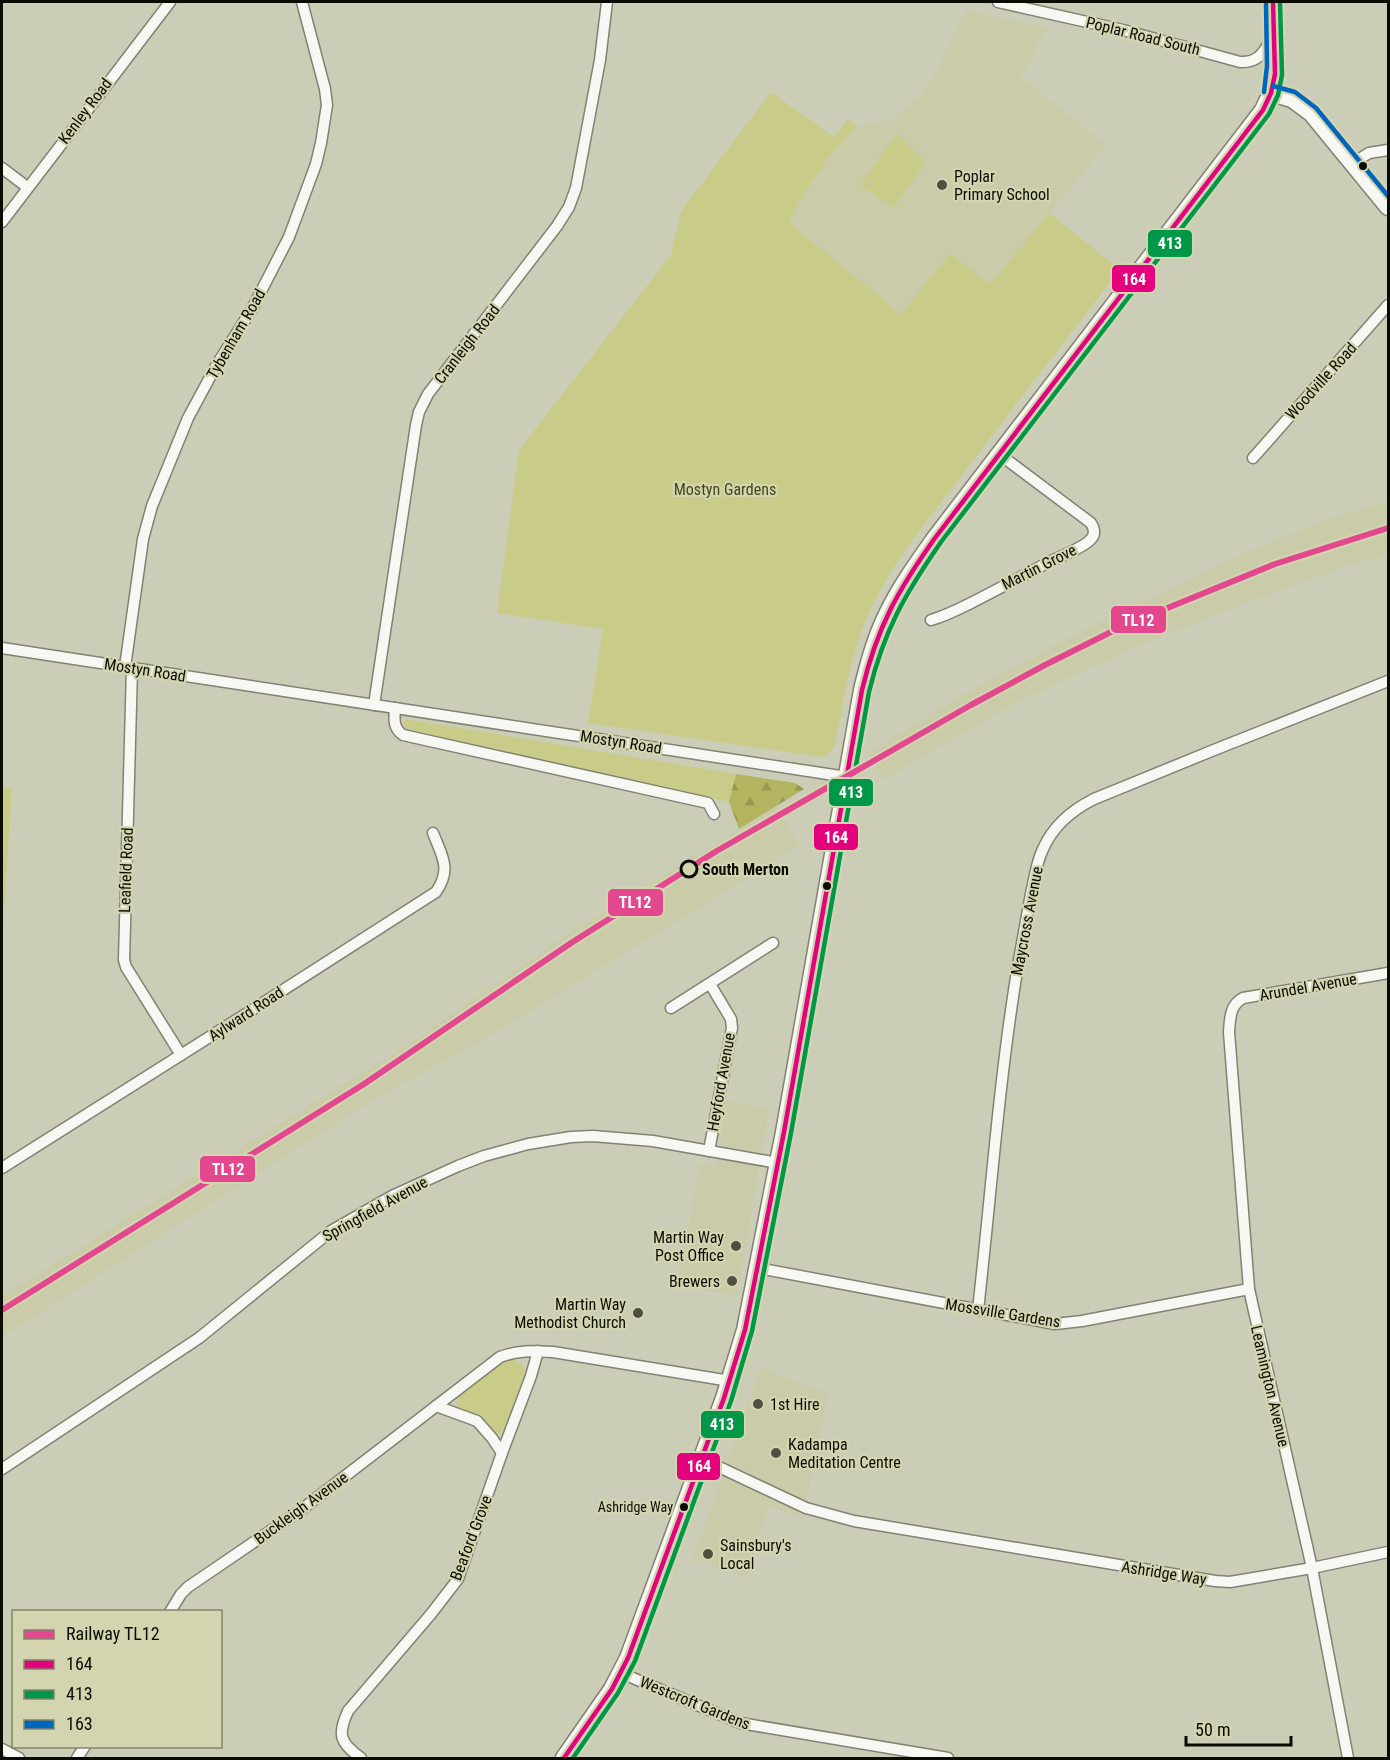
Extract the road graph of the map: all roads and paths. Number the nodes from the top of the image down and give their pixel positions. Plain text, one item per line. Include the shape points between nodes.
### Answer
1 (170, 2) edge
2 (302, 2) edge
3 (607, 2) edge
4 (998, 2) edge
5 (1273, 2) edge
6 (1275, 33) junction
7 (1271, 93) junction
8 (1389, 150) edge
9 (1353, 163) junction
10 (2, 168) edge
11 (27, 187) junction
12 (1389, 207) edge
13 (2, 222) edge
14 (1389, 305) edge
15 (999, 454) junction
16 (1253, 458) dead end
17 (931, 620) dead end
18 (2, 648) edge
19 (129, 668) junction
20 (1389, 681) edge
21 (374, 705) junction
22 (395, 708) junction
23 (847, 777) junction
24 (714, 813) dead end
25 (433, 833) dead end
26 (773, 944) dead end
27 (1389, 973) edge
28 (710, 984) junction
29 (670, 1008) dead end
30 (1232, 1010) joint
31 (181, 1055) junction
32 (709, 1151) junction
33 (778, 1163) junction
34 (2, 1168) edge
35 (758, 1268) junction
36 (1249, 1289) junction
37 (978, 1310) junction
38 (538, 1351) junction
39 (729, 1381) junction
40 (436, 1406) junction
41 (502, 1453) junction
42 (702, 1459) junction
43 (2, 1469) edge
44 (1389, 1552) edge
45 (1312, 1568) junction
46 (171, 1610) edge
47 (621, 1673) junction
48 (2, 1749) edge
49 (19, 1758) edge
50 (361, 1758) edge
51 (564, 1758) edge
52 (948, 1758) edge
53 (1348, 1758) edge

1 - 11 street, Kenley Road
2 - 19 street, Tybenham Road via 326,97 316,164 289,237 188,418 152,506 143,539
3 - 21 street, Cranleigh Road via 600,60 569,207 428,394 419,412
4 - 6 street, Poplar Road South via 1124,30 1240,62 1259,57
5 - 6 main road
6 - 7 main road
7 - 9 main road via 1304,106
7 - 15 main road via 1257,119
8 - 9 street via 1369,153
9 - 12 main road
10 - 11 street
11 - 13 street, Kenley Road
14 - 16 street, Woodville Road
15 - 17 street, Martin Grove via 1091,523 1094,534 1086,543
15 - 23 main road via 935,538 887,614 868,665
18 - 19 street, Mostyn Road
19 - 21 street, Mostyn Road
19 - 31 street, Leafield Road via 124,960
20 - 37 street, Maycross Avenue via 1094,800 1077,808 1051,834 1037,867 1012,1000
21 - 22 street, Mostyn Road
22 - 23 street, Mostyn Road
22 - 24 street via 395,726 403,735 708,803
23 - 33 main road
25 - 31 street, Aylward Road via 445,863 443,882 436,892
26 - 28 street
27 - 30 street, Arundel Avenue via 1243,998
28 - 29 street
28 - 32 street, Heyford Avenue via 731,1019 732,1028
30 - 36 street, Leamington Avenue via 1229,1032
31 - 34 street, Aylward Road
32 - 33 street, Springfield Avenue
32 - 43 street, Springfield Avenue via 653,1141 571,1137 507,1149 436,1175 331,1231 199,1338
33 - 35 main road
35 - 37 street, Mossville Gardens
35 - 39 main road
36 - 37 street, Mossville Gardens via 1068,1323 1040,1322
36 - 45 street, Leamington Avenue
38 - 39 street, Buckleigh Avenue
38 - 40 street, Buckleigh Avenue via 500,1357
38 - 41 street, Beaford Grove
39 - 42 main road
40 - 41 street via 477,1421
40 - 46 street, Buckleigh Avenue via 301,1510 188,1587
41 - 50 street, Beaford Grove via 458,1579 348,1711 341,1735 350,1750
42 - 45 street, Ashridge Way via 806,1508 854,1521 1215,1581
42 - 47 main road
44 - 45 street, Ashridge Way
45 - 53 street, Leamington Avenue
47 - 51 main road
47 - 52 street, Westcroft Gardens via 740,1723
48 - 49 street

